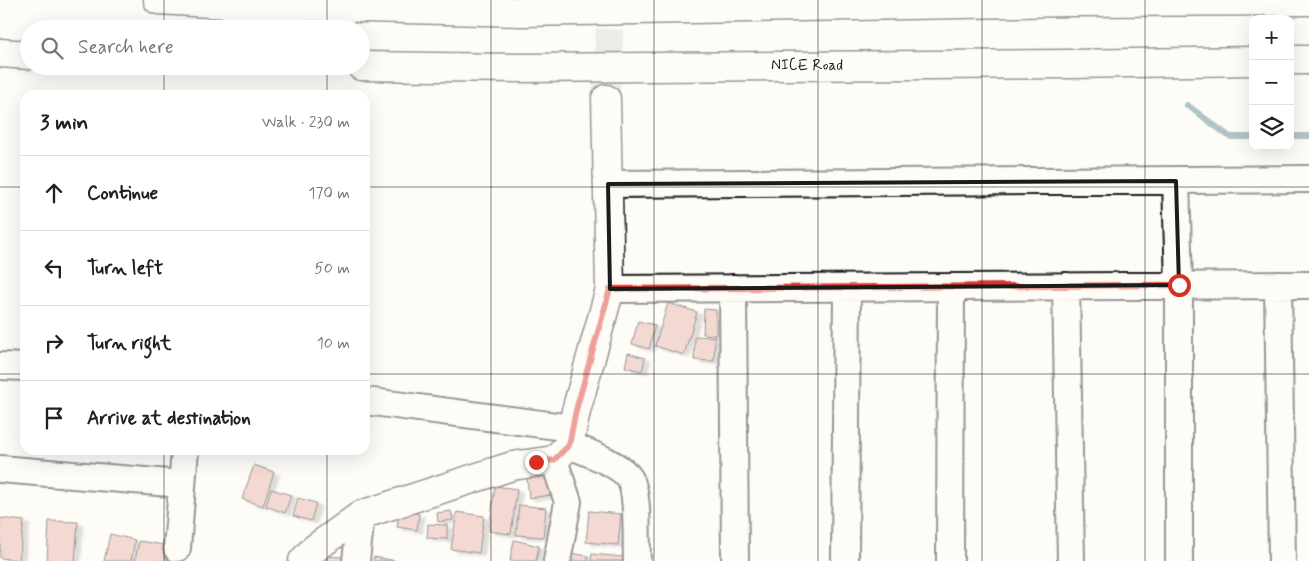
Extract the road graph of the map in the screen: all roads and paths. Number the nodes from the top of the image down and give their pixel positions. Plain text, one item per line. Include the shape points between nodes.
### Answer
1 (158, 0) edge
2 (1309, 1) edge
3 (0, 53) edge
4 (20, 54) edge
5 (1294, 60) edge
6 (1309, 60) edge
7 (1249, 61) edge
8 (370, 66) edge
9 (606, 98) tunnel mouth
10 (1309, 180) edge
11 (1176, 181) junction
12 (608, 184) junction
13 (1309, 284) edge
14 (1179, 285) junction
15 (1278, 285) junction
16 (1066, 286) junction
17 (951, 287) junction
18 (733, 288) junction
19 (847, 288) junction
20 (610, 289) junction
21 (0, 366) edge
22 (20, 368) edge
23 (370, 402) edge
24 (565, 444) junction
25 (184, 455) edge
26 (0, 469) edge
27 (182, 484) junction
28 (361, 515) junction
29 (177, 548) dead end
30 (303, 561) edge
31 (356, 561) edge
32 (557, 561) edge
33 (636, 561) edge
34 (735, 561) edge
35 (845, 561) edge
36 (950, 561) edge
37 (1071, 561) edge
38 (1179, 561) edge
39 (1282, 561) edge

1 - 2 main road via 522,12
3 - 4 main road
5 - 6 main road
7 - 8 main road, NICE Road via 522,68
9 - 12 main road
10 - 11 street
11 - 12 street
11 - 14 street
12 - 20 main road
13 - 15 street
14 - 15 street
14 - 16 street
14 - 38 street
15 - 39 street
16 - 17 street
16 - 37 street
17 - 19 street
17 - 36 street
18 - 19 street
18 - 20 street
18 - 34 street
19 - 35 street
20 - 24 main road
21 - 22 street
23 - 24 street
24 - 28 main road via 512,466
24 - 32 street via 568,502
24 - 33 street via 611,464 630,480 635,498
25 - 27 street
26 - 27 street
27 - 29 street
28 - 30 main road via 314,549
28 - 31 street

